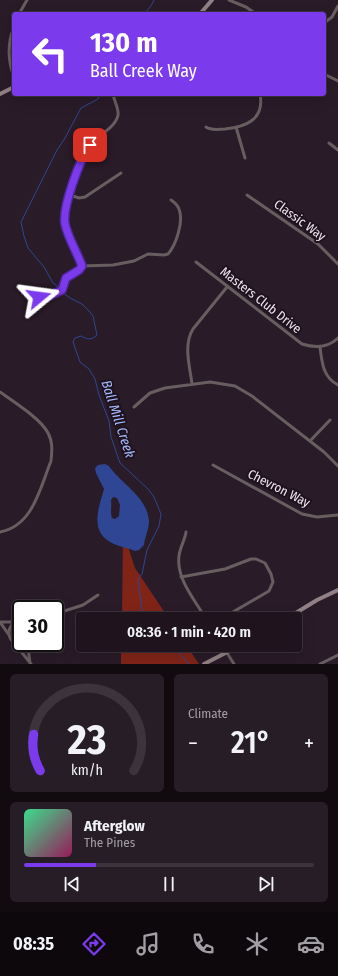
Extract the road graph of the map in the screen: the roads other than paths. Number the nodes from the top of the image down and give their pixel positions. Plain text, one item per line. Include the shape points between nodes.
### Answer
1 (27, 0) edge
2 (212, 0) edge
3 (230, 0) edge
4 (338, 6) edge
5 (20, 12) edge
6 (202, 12) edge
7 (253, 12) edge
8 (326, 22) edge
9 (12, 32) edge
10 (12, 70) edge
11 (326, 75) edge
12 (338, 81) edge
13 (12, 88) edge
14 (0, 94) edge
15 (114, 96) edge
16 (260, 96) edge
17 (206, 127) dead end
18 (236, 128) junction
19 (329, 143) dead end
20 (338, 150) edge
21 (245, 158) dead end
22 (121, 173) dead end
23 (247, 194) dead end
24 (70, 195) junction
25 (171, 200) dead end
26 (196, 262) dead end
27 (338, 264) edge
28 (82, 266) junction
29 (227, 287) junction
30 (31, 298) dead end
31 (338, 338) edge
32 (320, 347) junction
33 (192, 384) junction
34 (338, 385) edge
35 (0, 392) edge
36 (134, 407) dead end
37 (330, 420) dead end
38 (310, 441) junction
39 (213, 465) dead end
40 (338, 466) edge
41 (338, 515) edge
42 (0, 532) edge
43 (186, 532) dead end
44 (181, 577) junction
45 (338, 590) edge
46 (98, 595) dead end
47 (64, 611) edge
48 (202, 612) edge
49 (233, 612) edge
50 (297, 612) edge
51 (0, 622) edge
52 (12, 622) edge
53 (12, 625) edge
54 (9, 635) junction
55 (12, 640) edge
56 (21, 652) edge
57 (29, 652) edge
58 (227, 652) joint
59 (338, 655) edge
60 (30, 663) edge
61 (204, 664) edge
62 (234, 664) edge
63 (320, 664) edge

1 - 5 street
2 - 6 street
3 - 7 street
4 - 8 street
9 - 10 street via 9,52
11 - 12 street
13 - 14 street
15 - 24 street via 118,116 85,151 76,171
16 - 18 street via 261,104 256,116 251,122
17 - 18 street via 213,130
18 - 21 street
19 - 20 street
22 - 24 street via 85,197
23 - 27 street, Classic Way via 318,244
24 - 28 street via 65,211 65,223
25 - 28 street via 180,209 181,219 177,236 168,254 148,254 134,261 113,265
26 - 29 street, Masters Club Drive
28 - 30 street via 66,278 61,291 47,297
29 - 32 street, Masters Club Drive via 297,341 308,346
29 - 33 street via 189,336
31 - 32 street
32 - 34 street via 324,369 328,377
33 - 36 street via 158,389
33 - 38 street via 217,383 238,387
35 - 42 street via 42,424 50,437 52,453 51,461 27,516 15,527
37 - 38 street
38 - 40 street
39 - 41 street, Chevron Way via 302,514 317,517
43 - 44 street via 179,557
44 - 48 street
44 - 49 street via 225,569 252,559 265,563 273,582 269,590
45 - 50 street
46 - 47 street via 83,605
51 - 52 street
51 - 54 street
53 - 54 street
54 - 55 street
56 - 60 street
57 - 60 street
58 - 61 street
58 - 62 street
59 - 63 street

